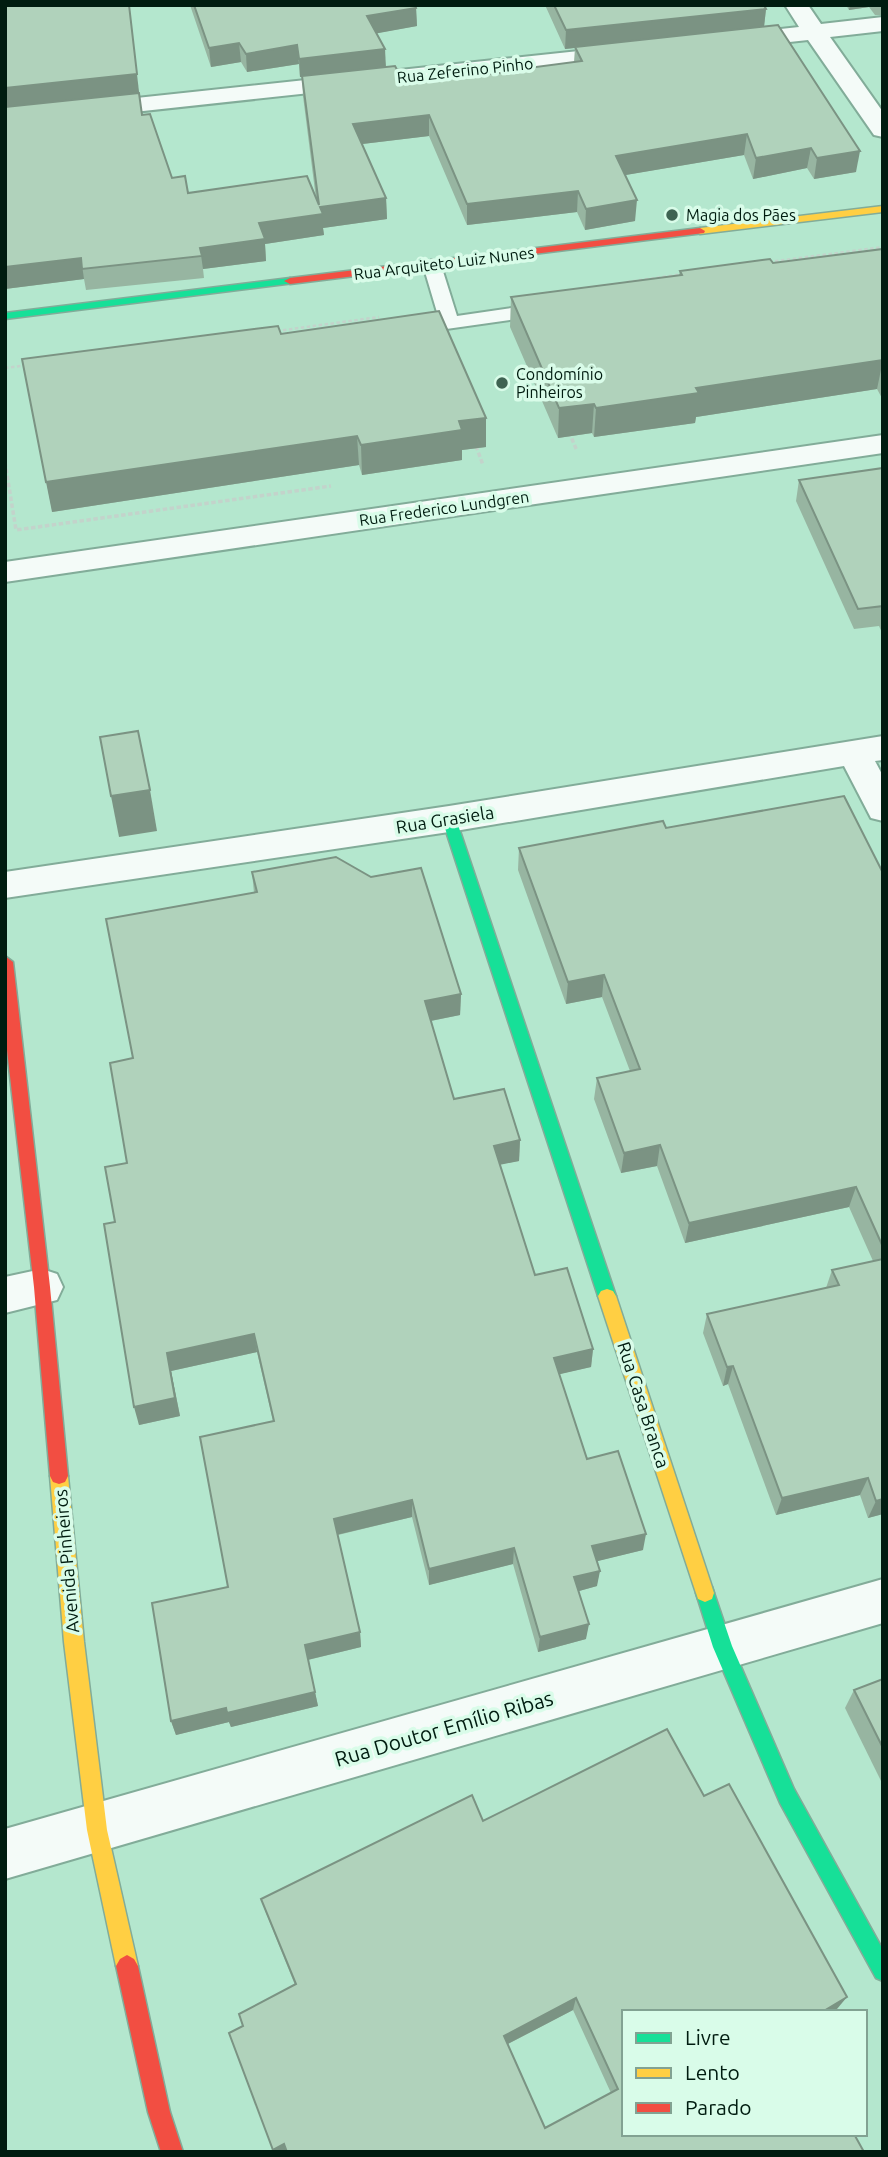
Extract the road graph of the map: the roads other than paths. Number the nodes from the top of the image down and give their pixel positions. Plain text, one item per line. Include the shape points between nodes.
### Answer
1 (796, 5) edge
2 (883, 24) edge
3 (815, 33) junction
4 (719, 43) edge
5 (650, 50) edge
6 (5, 119) edge
7 (883, 131) edge
8 (883, 209) edge
9 (432, 265) junction
10 (558, 307) edge
11 (5, 317) edge
12 (450, 323) junction
13 (396, 330) edge
14 (883, 444) edge
15 (5, 572) edge
16 (868, 750) edge
17 (883, 809) edge
18 (449, 819) junction
19 (5, 885) edge
20 (5, 962) edge
21 (24, 1291) edge
22 (883, 1601) edge
23 (723, 1647) junction
24 (96, 1830) junction
25 (5, 1854) edge
26 (883, 1971) edge
27 (172, 2152) edge

1 - 3 street
2 - 3 street
3 - 4 street
3 - 7 street
5 - 6 street, Rua Zeferino Pinho
8 - 9 street, Rua Arquiteto Luiz Nunes
9 - 11 street, Rua Arquiteto Luiz Nunes
9 - 12 lane
10 - 12 lane
12 - 13 lane
14 - 15 street, Rua Frederico Lundgren
16 - 17 street
16 - 18 street, Rua Grasiela
18 - 19 street, Rua Grasiela
18 - 23 street, Rua Casa Branca
20 - 21 street, Avenida Pinheiros
21 - 24 street, Avenida Pinheiros
22 - 23 street, Rua Doutor Emílio Ribas
23 - 24 street, Rua Doutor Emílio Ribas
23 - 26 street, Rua Casa Branca via 787,1796
24 - 25 street, Rua Doutor Emílio Ribas
24 - 27 street, Avenida Pinheiros

